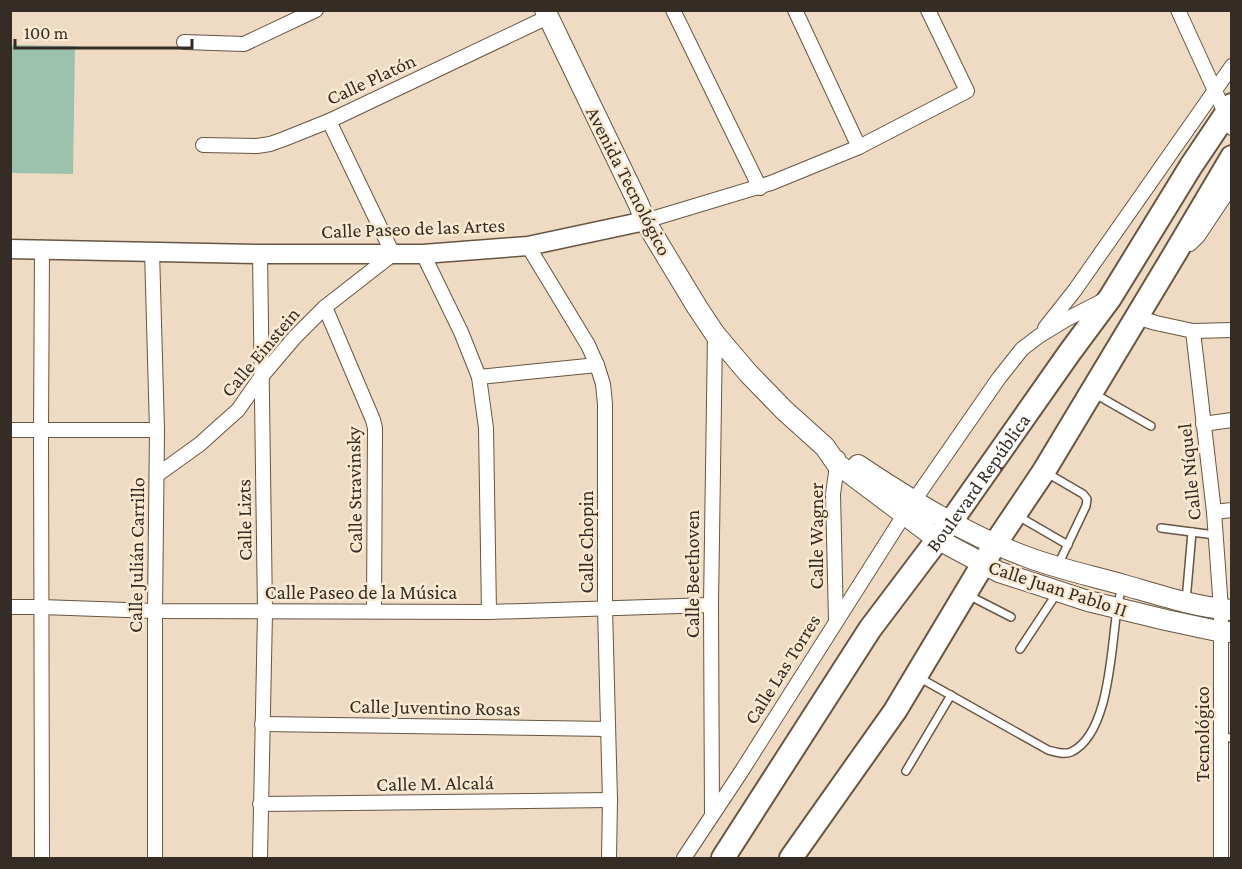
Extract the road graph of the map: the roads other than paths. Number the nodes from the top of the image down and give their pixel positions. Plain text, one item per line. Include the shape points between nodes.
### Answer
1 (316, 10) edge
2 (673, 10) edge
3 (795, 10) edge
4 (928, 10) edge
5 (1180, 12) edge
6 (547, 14) edge
7 (184, 42) dead end
8 (1232, 66) edge
9 (1226, 110) edge
10 (329, 121) junction
11 (204, 146) dead end
12 (859, 147) junction
13 (1232, 157) edge
14 (1232, 184) edge
15 (760, 188) junction
16 (645, 221) junction
17 (528, 246) junction
18 (10, 249) edge
19 (42, 249) junction
20 (1177, 250) junction
21 (152, 251) junction
22 (260, 254) junction
23 (393, 254) junction
24 (423, 254) junction
25 (1110, 298) junction
26 (325, 307) junction
27 (1136, 317) junction
28 (1232, 330) edge
29 (1192, 331) junction
30 (715, 334) junction
31 (1039, 336) junction
32 (597, 365) junction
33 (261, 377) junction
34 (479, 377) junction
35 (1091, 392) junction
36 (1232, 420) edge
37 (1203, 424) junction
38 (1150, 426) dead end
39 (157, 429) junction
40 (10, 430) edge
41 (41, 430) junction
42 (833, 454) junction
43 (1044, 471) junction
44 (157, 475) junction
45 (909, 508) junction
46 (1232, 510) edge
47 (1214, 512) junction
48 (1015, 514) junction
49 (1161, 528) dead end
50 (944, 531) junction
51 (1192, 532) junction
52 (1215, 536) junction
53 (995, 544) junction
54 (1068, 545) junction
55 (983, 565) junction
56 (1057, 567) junction
57 (1123, 584) junction
58 (1058, 592) junction
59 (966, 594) junction
60 (1186, 601) junction
61 (711, 605) junction
62 (10, 607) edge
63 (41, 607) junction
64 (605, 608) junction
65 (1117, 609) junction
66 (1226, 609) edge
67 (374, 610) junction
68 (154, 611) junction
69 (265, 612) junction
70 (489, 612) junction
71 (1011, 617) dead end
72 (836, 621) junction
73 (1227, 632) edge
74 (1020, 649) dead end
75 (917, 676) junction
76 (951, 695) junction
77 (1227, 720) edge
78 (262, 724) junction
79 (608, 729) junction
80 (1227, 738) edge
81 (906, 771) dead end
82 (610, 800) junction
83 (261, 804) junction
84 (712, 815) junction
85 (42, 858) edge
86 (155, 858) edge
87 (260, 858) edge
88 (609, 858) edge
89 (684, 858) edge
90 (723, 858) edge
91 (791, 858) edge
92 (1221, 858) edge

1 - 7 street via 244,44
2 - 15 street
3 - 12 street
4 - 12 street, Calle Paseo de las Artes via 968,91
5 - 9 street
6 - 10 street, Calle Platón
6 - 16 main road, Avenida Tecnológico
8 - 9 street
9 - 25 main road, Boulevard República
9 - 31 street
10 - 11 street, Calle Platón via 270,144
10 - 23 street
12 - 15 street, Calle Paseo de las Artes
13 - 20 main road
14 - 20 street via 1195,240
15 - 16 street, Calle Paseo de las Artes
16 - 17 street, Calle Paseo de las Artes
16 - 30 main road, Avenida Tecnológico
17 - 24 street, Calle Paseo de las Artes
17 - 32 street, Calle Chopin
18 - 19 street, Calle Paseo de las Artes
19 - 21 street, Calle Paseo de las Artes
19 - 41 street
20 - 27 main road
21 - 22 street, Calle Paseo de las Artes
21 - 39 street, Calle Julián Carrillo
22 - 23 street, Calle Paseo de las Artes
22 - 33 street, Calle Lizts
23 - 24 street, Calle Paseo de las Artes
23 - 26 street, Calle Einstein
24 - 34 street
25 - 31 street
25 - 50 main road, Boulevard República
26 - 33 street, Calle Einstein
26 - 67 street, Calle Stravinsky via 374,420
27 - 29 street
27 - 35 main road
28 - 29 street
29 - 37 street, Calle Níquel
30 - 42 main road, Avenida Tecnológico via 755,381
30 - 61 street, Calle Beethoven
31 - 45 street, Calle Las Torres via 1022,349 999,378
32 - 34 street
32 - 64 street, Calle Chopin via 605,404
33 - 44 street, Calle Einstein via 238,410
33 - 69 street, Calle Lizts
34 - 70 street via 486,428
35 - 38 lane
35 - 43 main road
36 - 37 street
37 - 47 street, Calle Níquel
39 - 41 street
39 - 44 street, Calle Julián Carrillo
40 - 41 street
41 - 63 street
42 - 45 main road, Calle Juan Pablo II
42 - 72 street, Calle Wagner
43 - 48 main road
43 - 54 lane via 1087,499
44 - 68 street, Calle Julián Carrillo
45 - 50 main road, Calle Juan Pablo II
45 - 72 street, Calle Las Torres
46 - 47 street
47 - 52 street, Calle Níquel
48 - 53 main road
48 - 54 lane
49 - 51 lane
50 - 53 main road, Calle Juan Pablo II
50 - 55 main road, Calle Juan Pablo II
50 - 90 main road, Boulevard República via 870,628
51 - 52 lane
51 - 60 lane
52 - 66 street, Calle Níquel
53 - 55 main road
53 - 56 main road, Calle Juan Pablo II
54 - 56 lane
55 - 58 main road, Calle Juan Pablo II
55 - 59 main road
56 - 57 main road, Calle Juan Pablo II
57 - 60 main road, Calle Juan Pablo II
57 - 65 lane
58 - 65 main road, Calle Juan Pablo II
58 - 74 lane
59 - 71 lane
59 - 75 main road
60 - 66 main road, Calle Juan Pablo II
61 - 64 street, Calle Paseo de la Música
61 - 84 street, Calle Beethoven
62 - 63 street, Calle Paseo de la Música
63 - 68 street, Calle Paseo de la Música
63 - 85 street
64 - 70 street, Calle Paseo de la Música
64 - 79 street, Calle Chopin
65 - 73 main road, Calle Juan Pablo II
65 - 76 lane via 1106,691 1094,728 1084,743 1070,753 1048,750
66 - 73 street, Tecnológico
67 - 69 street, Calle Paseo de la Música
67 - 70 street, Calle Paseo de la Música
68 - 69 street, Calle Paseo de la Música
68 - 86 street, Calle Julián Carrillo
69 - 78 street, Calle Lizts
72 - 84 street, Calle Las Torres
73 - 77 street, Tecnológico
75 - 76 lane
75 - 91 main road
76 - 81 lane
77 - 80 street, Tecnológico
78 - 79 street, Calle Juventino Rosas
78 - 83 street, Calle Lizts
79 - 82 street, Calle Chopin
80 - 92 street, Tecnológico
82 - 83 street, Calle M. Alcalá
82 - 88 street, Calle Chopin
83 - 87 street, Calle Lizts
84 - 89 street, Calle Las Torres

